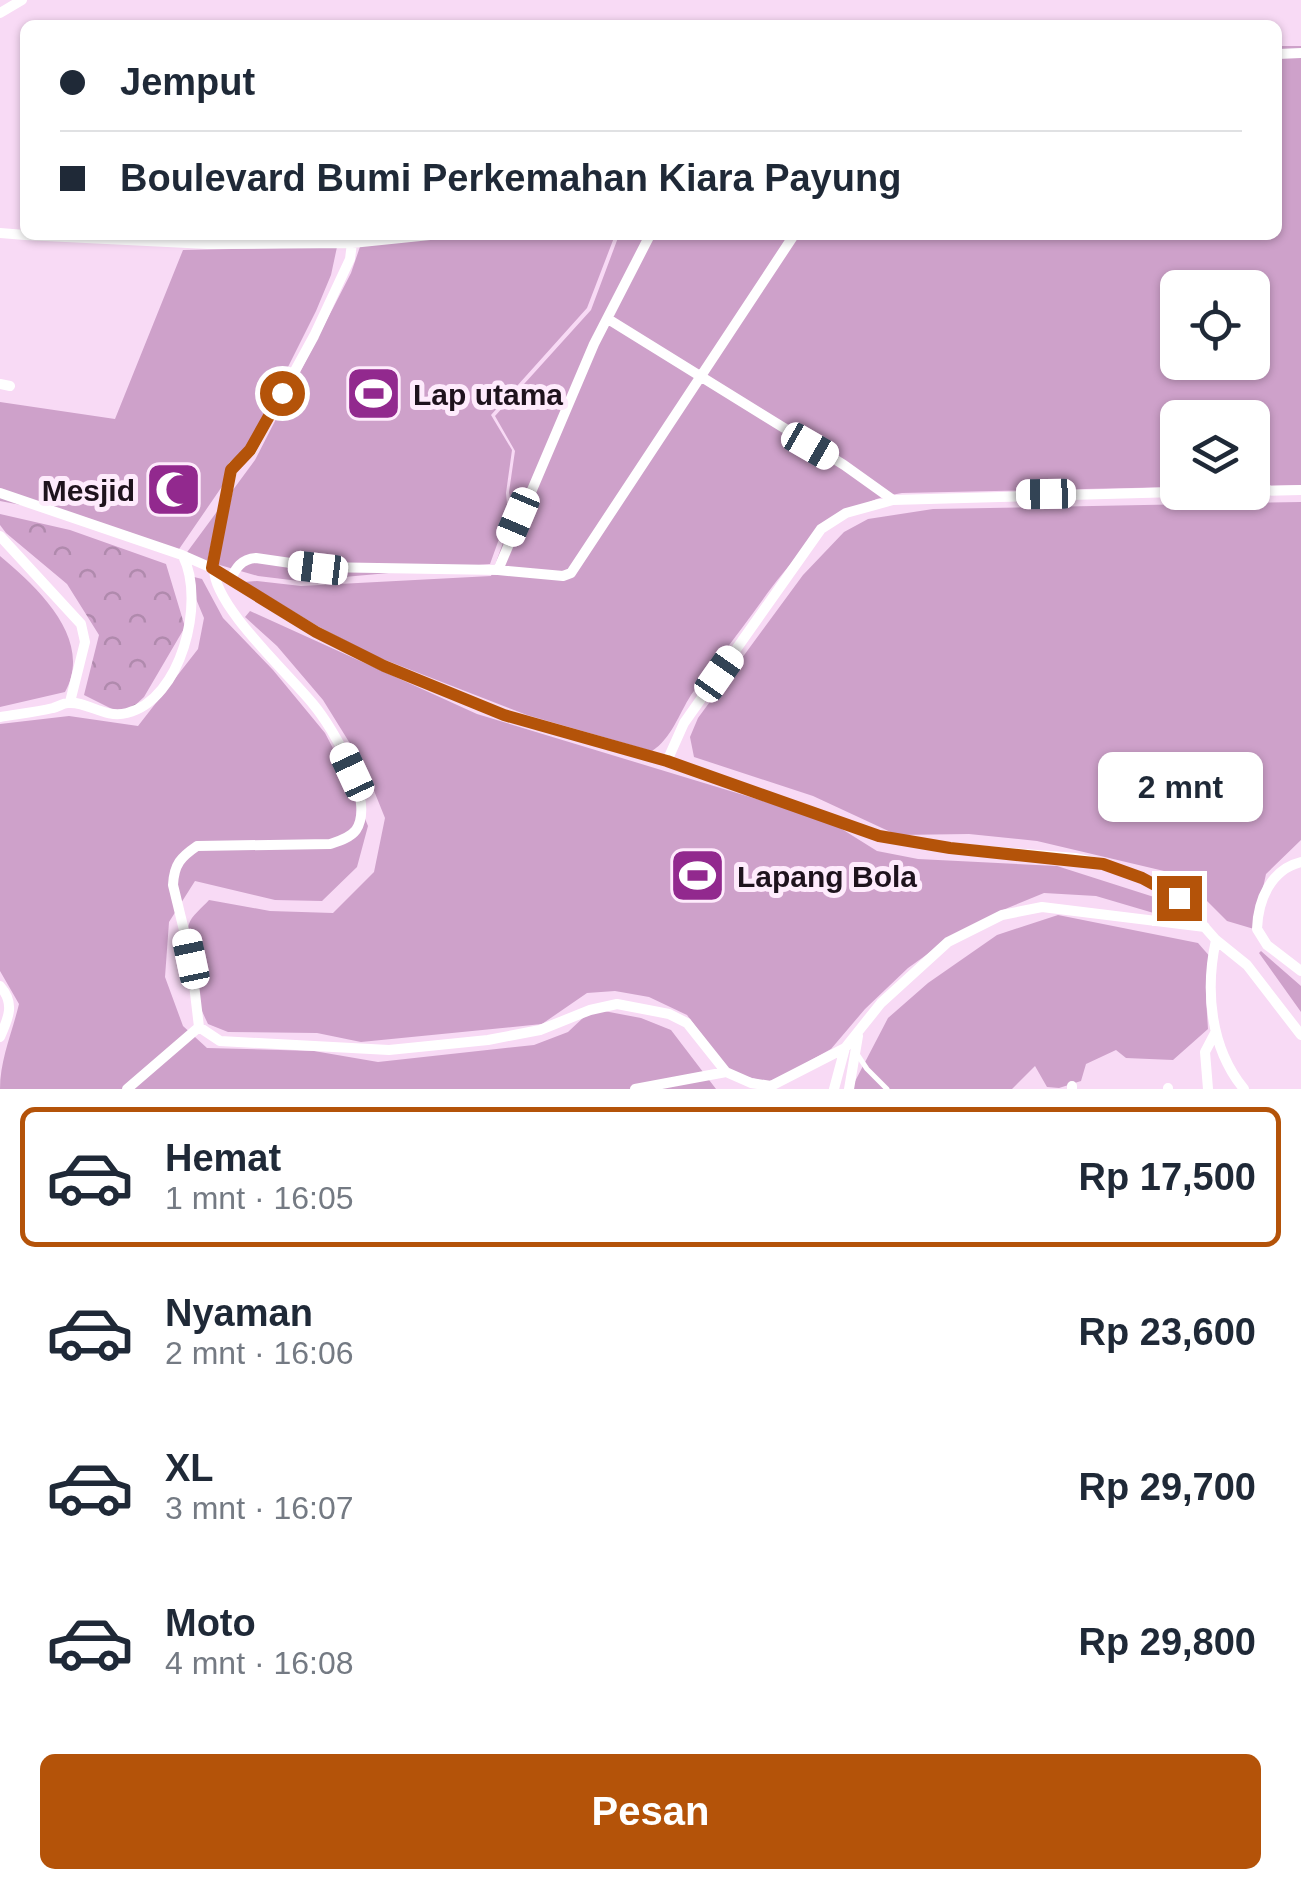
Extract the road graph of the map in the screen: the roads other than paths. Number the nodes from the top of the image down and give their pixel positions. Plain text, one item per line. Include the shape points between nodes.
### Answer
1 (22, 0) edge
2 (1, 8) edge
3 (110, 240) edge
4 (381, 240) edge
5 (648, 240) edge
6 (791, 240) edge
7 (352, 243) junction
8 (608, 319) junction
9 (700, 374) junction
10 (1301, 490) edge
11 (1270, 491) edge
12 (1160, 493) edge
13 (0, 494) edge
14 (893, 500) junction
15 (0, 536) edge
16 (182, 555) junction
17 (213, 569) junction
18 (498, 570) junction
19 (230, 580) junction
20 (70, 702) junction
21 (0, 717) edge
22 (667, 761) junction
23 (1301, 862) edge
24 (1205, 927) junction
25 (1216, 940) junction
26 (1301, 971) edge
27 (0, 986) edge
28 (198, 1027) junction
29 (1215, 1034) junction
30 (1301, 1035) edge
31 (0, 1037) edge
32 (849, 1047) junction
33 (726, 1072) junction
34 (127, 1089) edge
35 (635, 1089) edge
36 (834, 1089) edge
37 (849, 1089) edge
38 (887, 1089) edge
39 (1208, 1089) edge
40 (1244, 1089) edge

1 - 2 street
3 - 7 street
4 - 7 street
5 - 8 street
6 - 9 street
7 - 17 street via 314,336 250,450 231,470
8 - 9 street
8 - 18 street
9 - 14 street
9 - 18 street via 571,574
10 - 11 street
12 - 14 street
13 - 16 street
14 - 22 street via 846,513 821,530 684,723
15 - 20 street via 80,624 85,642
16 - 17 street
16 - 20 street via 192,618 186,645 163,685 130,713 108,716
17 - 19 street
17 - 28 street via 216,587 242,624 332,730 362,800 356,829 330,844 197,846 180,858 173,884
18 - 19 street via 318,568 248,558
19 - 22 street via 401,673 504,715
20 - 21 street
22 - 24 street via 879,836 1103,864 1163,887
23 - 26 street via 1268,886 1257,929
24 - 25 street
24 - 32 street via 1042,907 1002,915 948,942 864,1023
25 - 29 street
25 - 30 street via 1247,965
27 - 31 street via 10,1007
28 - 33 street via 220,1041 388,1050 540,1030 618,1004 686,1023
28 - 34 street
29 - 39 street via 1206,1052
29 - 40 street
32 - 33 street via 771,1086
32 - 36 street
32 - 37 street
32 - 38 lane
33 - 35 street

